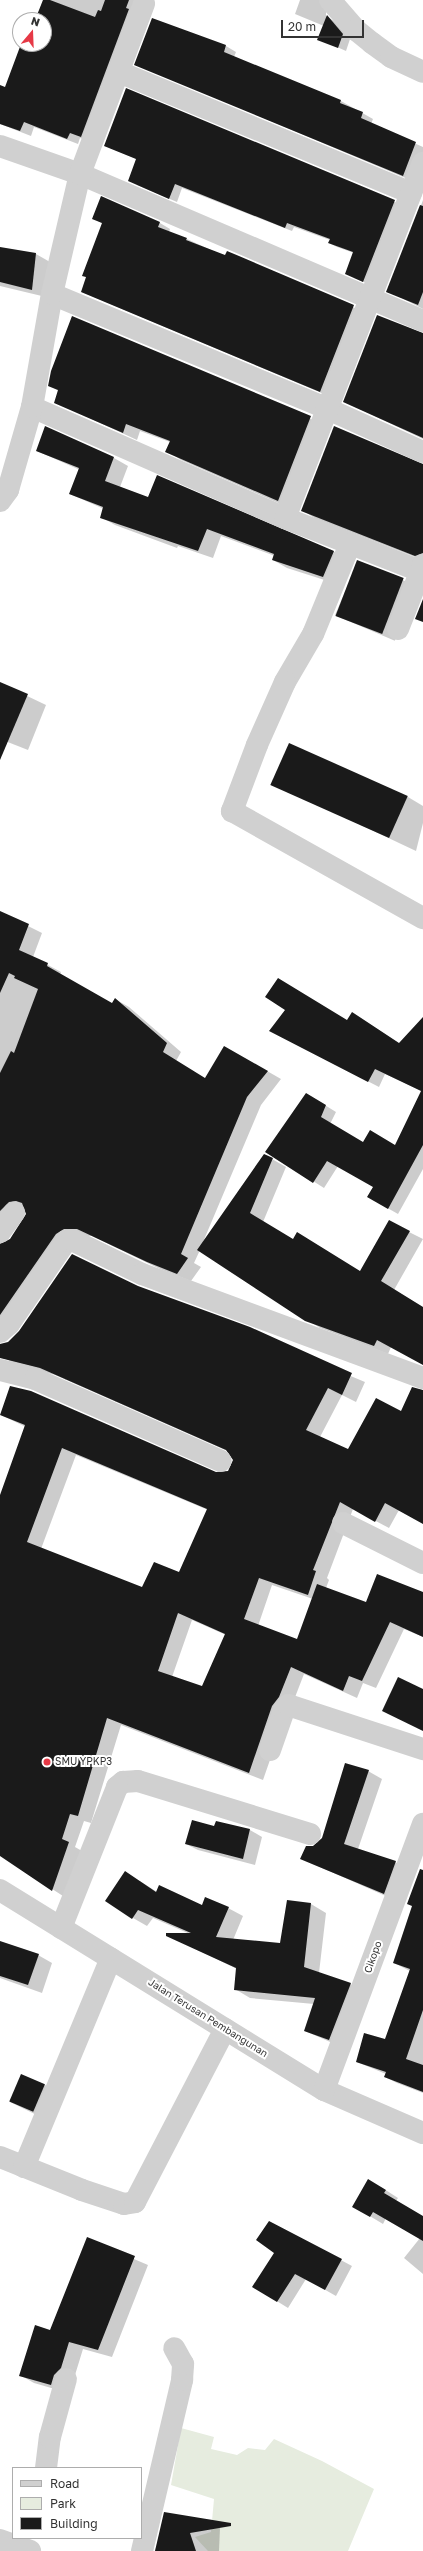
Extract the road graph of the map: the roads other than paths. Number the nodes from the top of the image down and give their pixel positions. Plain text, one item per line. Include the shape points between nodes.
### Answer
1 (330, 0) edge
2 (144, 4) dead end
3 (119, 72) junction
4 (423, 72) edge
5 (0, 146) edge
6 (423, 163) edge
7 (80, 174) junction
8 (411, 193) junction
9 (52, 294) junction
10 (370, 297) junction
11 (423, 321) edge
12 (32, 407) junction
13 (330, 410) junction
14 (423, 452) edge
15 (0, 501) edge
16 (286, 518) junction
17 (350, 544) junction
18 (422, 568) edge
19 (398, 628) dead end
20 (423, 918) edge
21 (14, 1213) dead end
22 (0, 1232) edge
23 (0, 1332) edge
24 (0, 1370) edge
25 (423, 1378) edge
26 (221, 1461) dead end
27 (343, 1523) dead end
28 (423, 1563) edge
29 (423, 1748) edge
30 (270, 1750) dead end
31 (423, 1824) edge
32 (310, 1834) dead end
33 (0, 1890) edge
34 (61, 1928) junction
35 (111, 1958) junction
36 (225, 2029) junction
37 (324, 2090) junction
38 (423, 2133) edge
39 (0, 2157) edge
40 (24, 2167) junction
41 (174, 2348) dead end
42 (66, 2379) dead end
43 (46, 2467) edge
44 (0, 2540) edge
45 (29, 2548) edge
46 (142, 2551) edge

1 - 4 street via 356,30 372,43 391,57
2 - 3 street
3 - 7 street
3 - 8 street
5 - 7 street
6 - 8 street
7 - 9 street
7 - 10 street
8 - 10 street
9 - 12 street
9 - 13 street
10 - 11 street
10 - 13 street
12 - 15 street via 8,490
12 - 16 street
13 - 14 street
13 - 16 street
16 - 17 street
17 - 18 street
17 - 20 street via 313,634 285,682 260,738 232,811
18 - 19 street
21 - 22 street
23 - 25 street via 13,1318 66,1240 72,1240 142,1274
24 - 26 street via 34,1379
27 - 28 street
29 - 30 street via 288,1706 284,1710
31 - 37 street, Cikopo
32 - 34 street via 138,1781 123,1782 118,1788
33 - 34 street, Jalan Terusan Pembangunan
34 - 35 street, Jalan Terusan Pembangunan
35 - 36 street, Jalan Terusan Pembangunan
35 - 40 street
36 - 37 street, Jalan Terusan Pembangunan
36 - 40 street via 135,2202 124,2204
37 - 38 street, Jalan Terusan Pembangunan
39 - 40 street
41 - 46 street via 183,2364 182,2380
42 - 43 street via 50,2437
44 - 45 street

